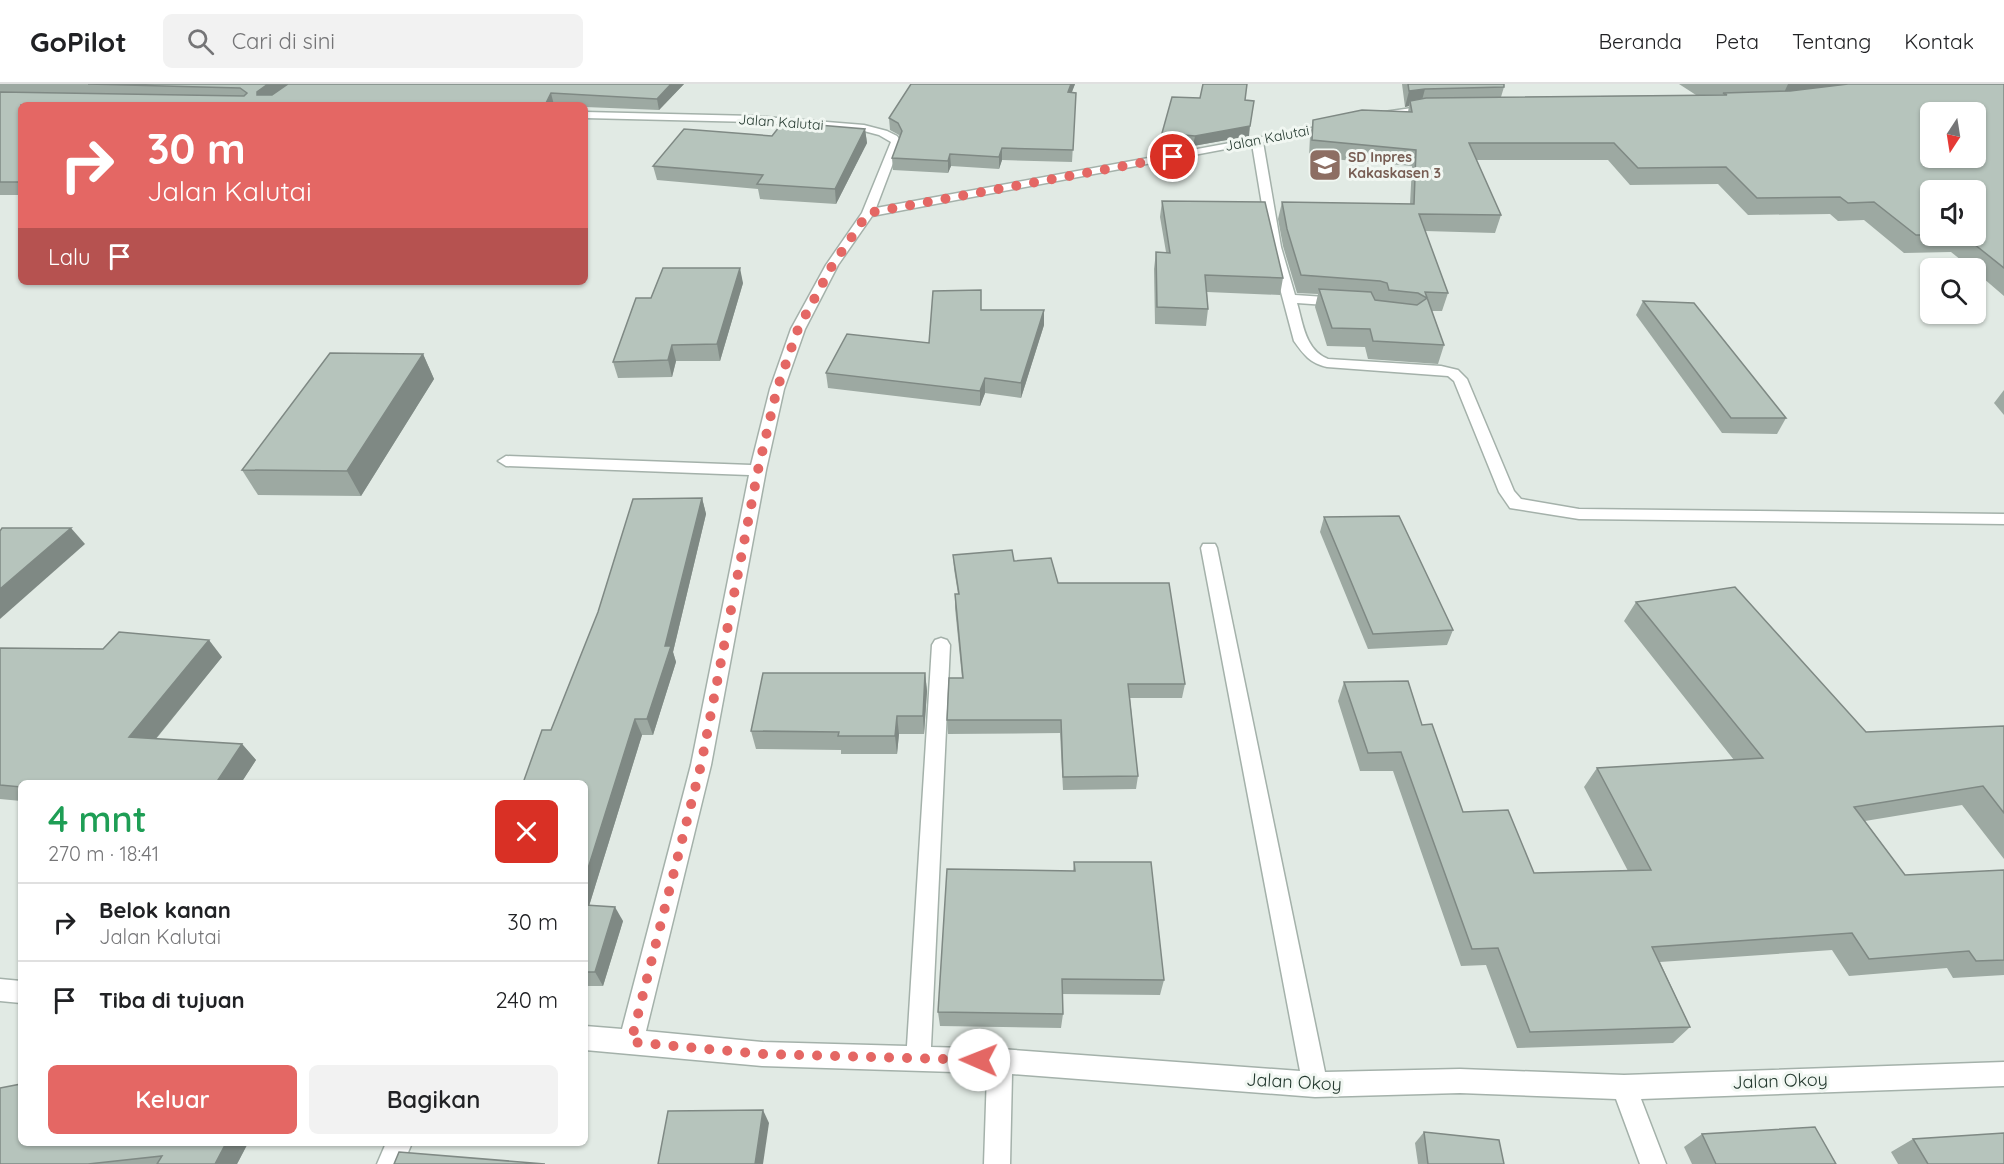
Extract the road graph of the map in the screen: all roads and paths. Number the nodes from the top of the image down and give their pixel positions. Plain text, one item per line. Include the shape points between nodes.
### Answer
1 (1446, 106) edge
2 (588, 115) edge
3 (1368, 118) edge
4 (1346, 123) edge
5 (1257, 140) junction
6 (868, 213) junction
7 (1288, 298) junction
8 (1353, 303) edge
9 (506, 461) dead end
10 (758, 470) junction
11 (2004, 519) edge
12 (1209, 548) dead end
13 (940, 645) dead end
14 (0, 990) edge
15 (18, 992) edge
16 (588, 1038) edge
17 (631, 1042) junction
18 (918, 1060) junction
19 (1000, 1061) junction
20 (2004, 1074) edge
21 (1315, 1085) junction
22 (1624, 1087) junction
23 (398, 1146) edge
24 (390, 1164) edge
25 (997, 1164) edge
26 (1653, 1164) edge

1 - 3 street
2 - 6 street, Jalan Kalutai via 754,119 883,133 893,138 895,147
4 - 5 street, Jalan Kalutai
5 - 6 street, Jalan Kalutai
5 - 7 street
6 - 10 street, Jalan Kalutai via 832,266 798,329 777,389
7 - 8 street
7 - 11 street via 1301,341 1318,361 1441,370 1460,379 1507,492 1516,504 1579,514
9 - 10 street
10 - 17 street, Jalan Kalutai via 701,765
12 - 21 street
13 - 18 street
14 - 15 street
16 - 17 street, Jalan Okoy
17 - 18 street, Jalan Okoy via 762,1054
18 - 19 street, Jalan Okoy
19 - 21 street, Jalan Okoy
19 - 25 street
20 - 22 street, Jalan Okoy
21 - 22 street, Jalan Okoy via 1460,1081
22 - 26 street
23 - 24 street

